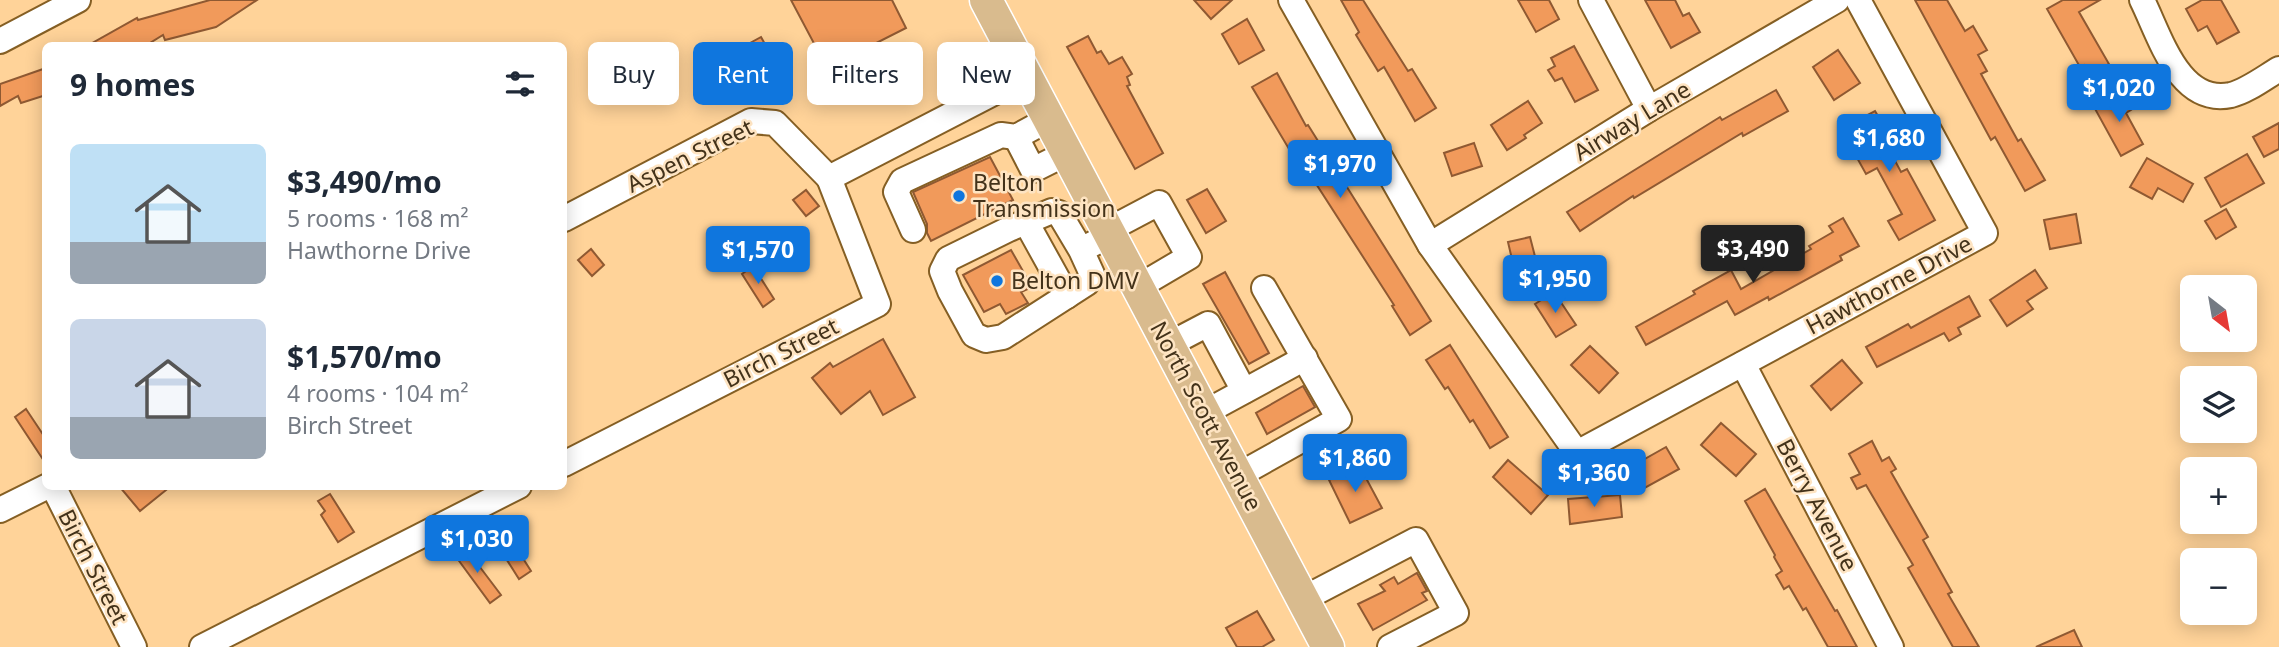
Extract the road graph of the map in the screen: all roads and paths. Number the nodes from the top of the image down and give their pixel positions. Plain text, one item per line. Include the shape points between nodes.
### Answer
1 (77, 0) edge
2 (986, 0) edge
3 (1291, 0) edge
4 (1591, 0) edge
5 (1836, 0) edge
6 (1858, 0) edge
7 (2142, 0) edge
8 (0, 41) edge
9 (1008, 42) edge
10 (2279, 69) edge
11 (1035, 93) edge
12 (970, 105) edge
13 (1649, 109) junction
14 (1049, 119) junction
15 (1016, 137) junction
16 (1067, 153) junction
17 (829, 178) junction
18 (567, 217) edge
19 (1026, 222) junction
20 (913, 230) dead end
21 (1109, 233) junction
22 (1430, 245) junction
23 (1081, 250) junction
24 (1138, 287) junction
25 (1264, 288) dead end
26 (1066, 296) junction
27 (1168, 345) junction
28 (1304, 358) junction
29 (1743, 364) junction
30 (1244, 391) junction
31 (1204, 412) junction
32 (567, 462) edge
33 (1237, 476) junction
34 (42, 489) edge
35 (55, 490) edge
36 (511, 490) edge
37 (0, 510) edge
38 (1303, 600) junction
39 (134, 647) edge
40 (202, 647) edge
41 (1328, 647) edge
42 (1390, 647) edge
43 (1891, 647) edge

1 - 8 street
2 - 9 main road, North Scott Avenue
3 - 22 street
4 - 13 street
5 - 13 street, Airway Lane
6 - 29 street, Hawthorne Drive via 1985,233
7 - 10 street via 2190,87 2218,96 2232,95
11 - 14 main road, North Scott Avenue
12 - 17 street
13 - 22 street, Airway Lane
14 - 15 street
14 - 16 main road, North Scott Avenue
15 - 16 street via 1033,170
15 - 20 street via 1001,135 902,181 896,192
16 - 21 main road, North Scott Avenue
17 - 18 street, Aspen Street via 775,123 751,121
17 - 32 street, Birch Street via 878,304
19 - 23 street via 1052,211 1059,213
19 - 26 street
19 - 26 street via 948,259 942,271 974,335 986,340 1003,337
21 - 23 street
21 - 24 main road, North Scott Avenue
21 - 24 street via 1159,203 1189,257
22 - 29 street via 1577,453
23 - 26 street via 1093,274
24 - 27 main road, North Scott Avenue
25 - 28 street
27 - 30 street via 1208,324
27 - 31 main road, North Scott Avenue
28 - 30 street
28 - 33 street via 1339,419
29 - 43 street, Berry Avenue
30 - 31 street
31 - 33 main road, North Scott Avenue
33 - 38 main road, North Scott Avenue
34 - 37 street
35 - 39 street, Birch Street
36 - 40 street
38 - 41 main road, North Scott Avenue
38 - 42 street via 1416,540 1456,613

